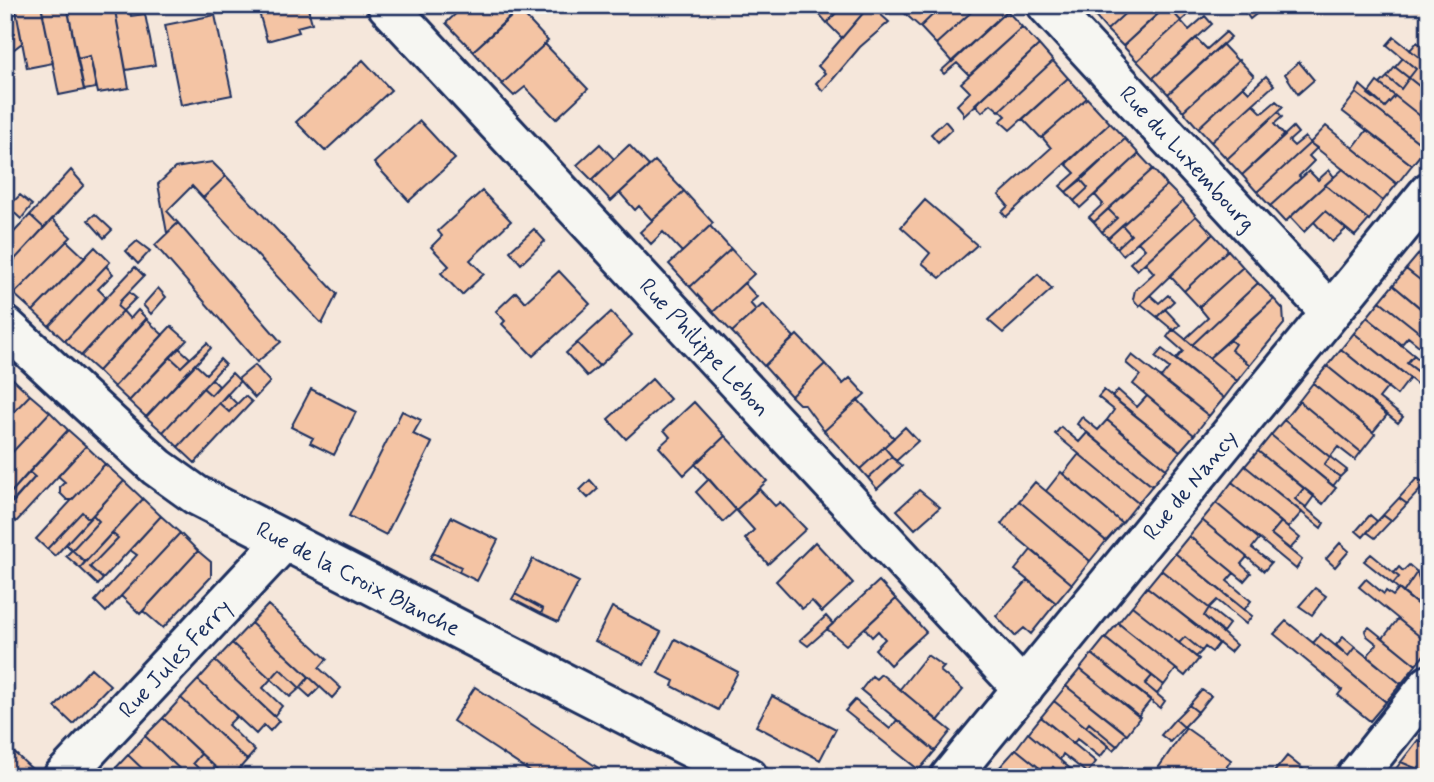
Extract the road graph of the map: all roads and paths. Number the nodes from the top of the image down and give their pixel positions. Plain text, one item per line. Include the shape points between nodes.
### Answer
1 (387, 5) edge
2 (1047, 5) edge
3 (1429, 192) edge
4 (1330, 312) junction
5 (5, 326) edge
6 (285, 540) junction
7 (1429, 685) edge
8 (1023, 689) junction
9 (63, 777) edge
10 (747, 777) edge
11 (950, 777) edge
12 (1356, 777) edge

1 - 8 street, Rue Philippe Lebon
2 - 4 street, Rue du Luxembourg
3 - 4 street, Rue de Nancy
4 - 8 street, Rue de Nancy
5 - 6 street, Rue de la Croix Blanche via 157,467 196,495
6 - 9 street, Rue Jules Ferry
6 - 10 street, Rue de la Croix Blanche
7 - 12 street
8 - 11 street, Rue de Nancy

